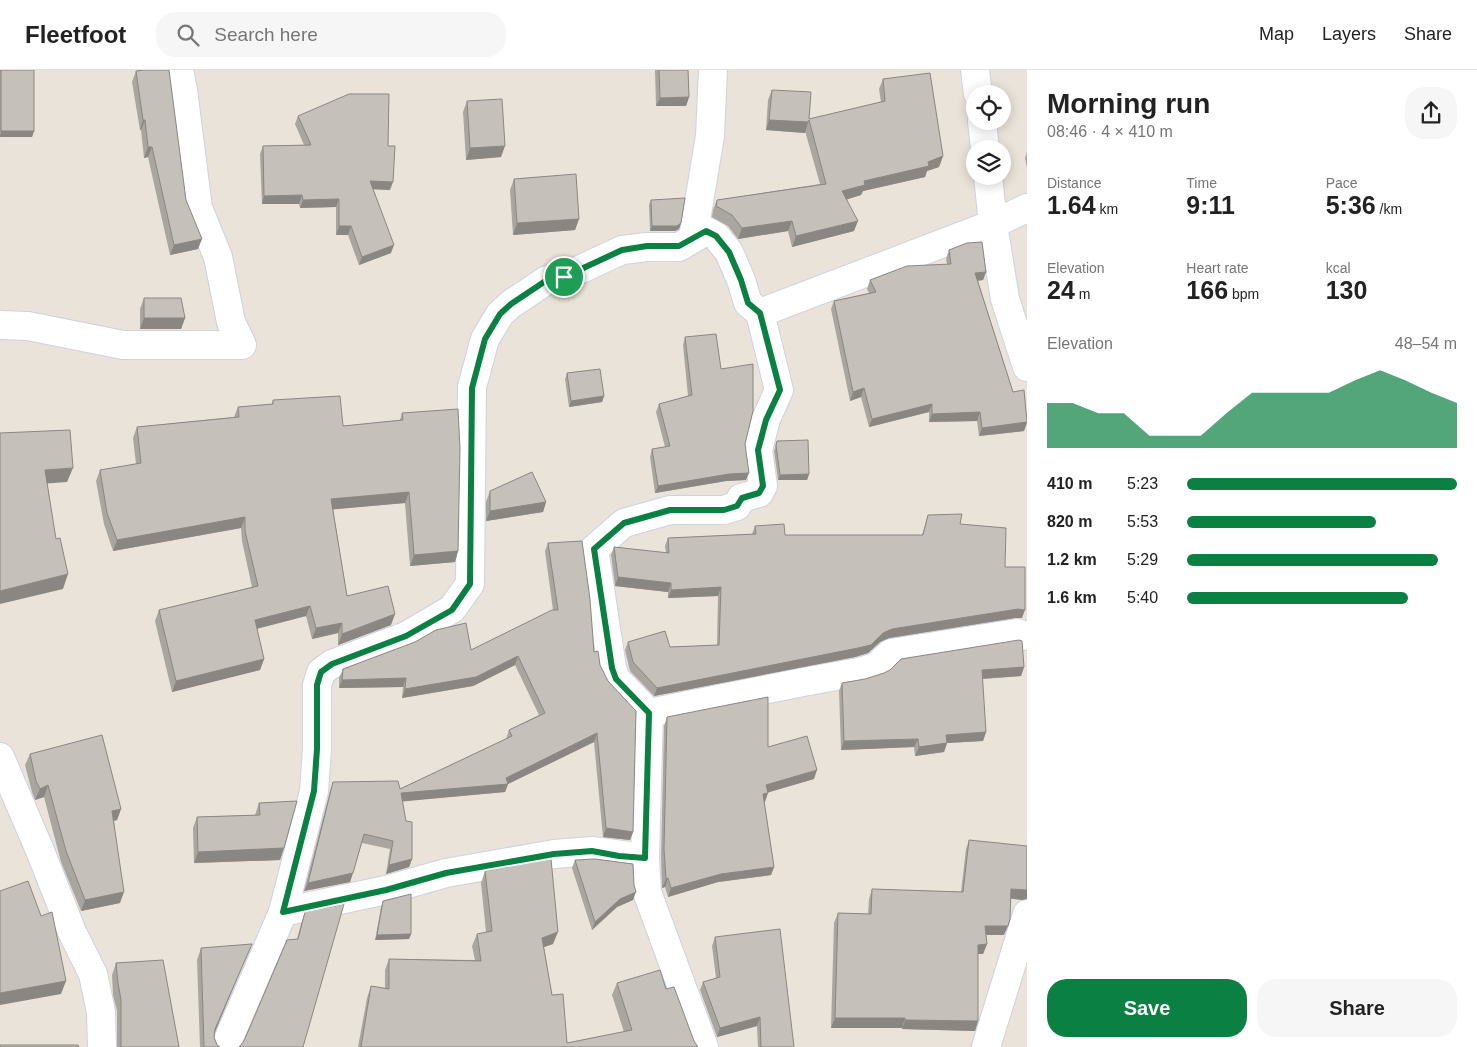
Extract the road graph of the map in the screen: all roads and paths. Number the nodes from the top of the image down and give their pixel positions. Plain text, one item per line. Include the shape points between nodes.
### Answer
1 (179, 70) edge
2 (713, 70) edge
3 (975, 70) edge
4 (977, 85) edge
5 (989, 185) edge
6 (1027, 208) edge
7 (993, 224) junction
8 (693, 238) junction
9 (760, 313) junction
10 (0, 325) edge
11 (1027, 367) edge
12 (1027, 636) edge
13 (649, 713) junction
14 (0, 757) edge
15 (645, 858) junction
16 (283, 912) junction
17 (1027, 914) edge
18 (102, 1047) edge
19 (225, 1047) edge
20 (704, 1047) edge
21 (986, 1047) edge

1 - 10 street via 198,208 218,257 231,322 242,345 123,345 28,326
2 - 8 street via 710,136
3 - 4 street
5 - 7 street
6 - 7 street
7 - 9 street
7 - 11 street via 1006,299
8 - 9 street via 706,231 716,236 729,252 748,303
8 - 16 street via 679,246 622,250 564,277 547,280 500,314 485,339 472,388 470,584 452,610 406,636 332,664 321,672 317,685 314,791
9 - 13 street via 780,390 766,420 758,450 763,486 759,493 742,498 737,506 724,510 670,510 624,523 594,549 612,668 616,679
12 - 13 street via 1017,633 891,653 876,666 860,672
13 - 15 street
14 - 18 street via 92,974 101,1012
15 - 16 street via 592,851 554,854 446,873 386,890
15 - 20 street via 648,892
16 - 19 street
17 - 21 street

